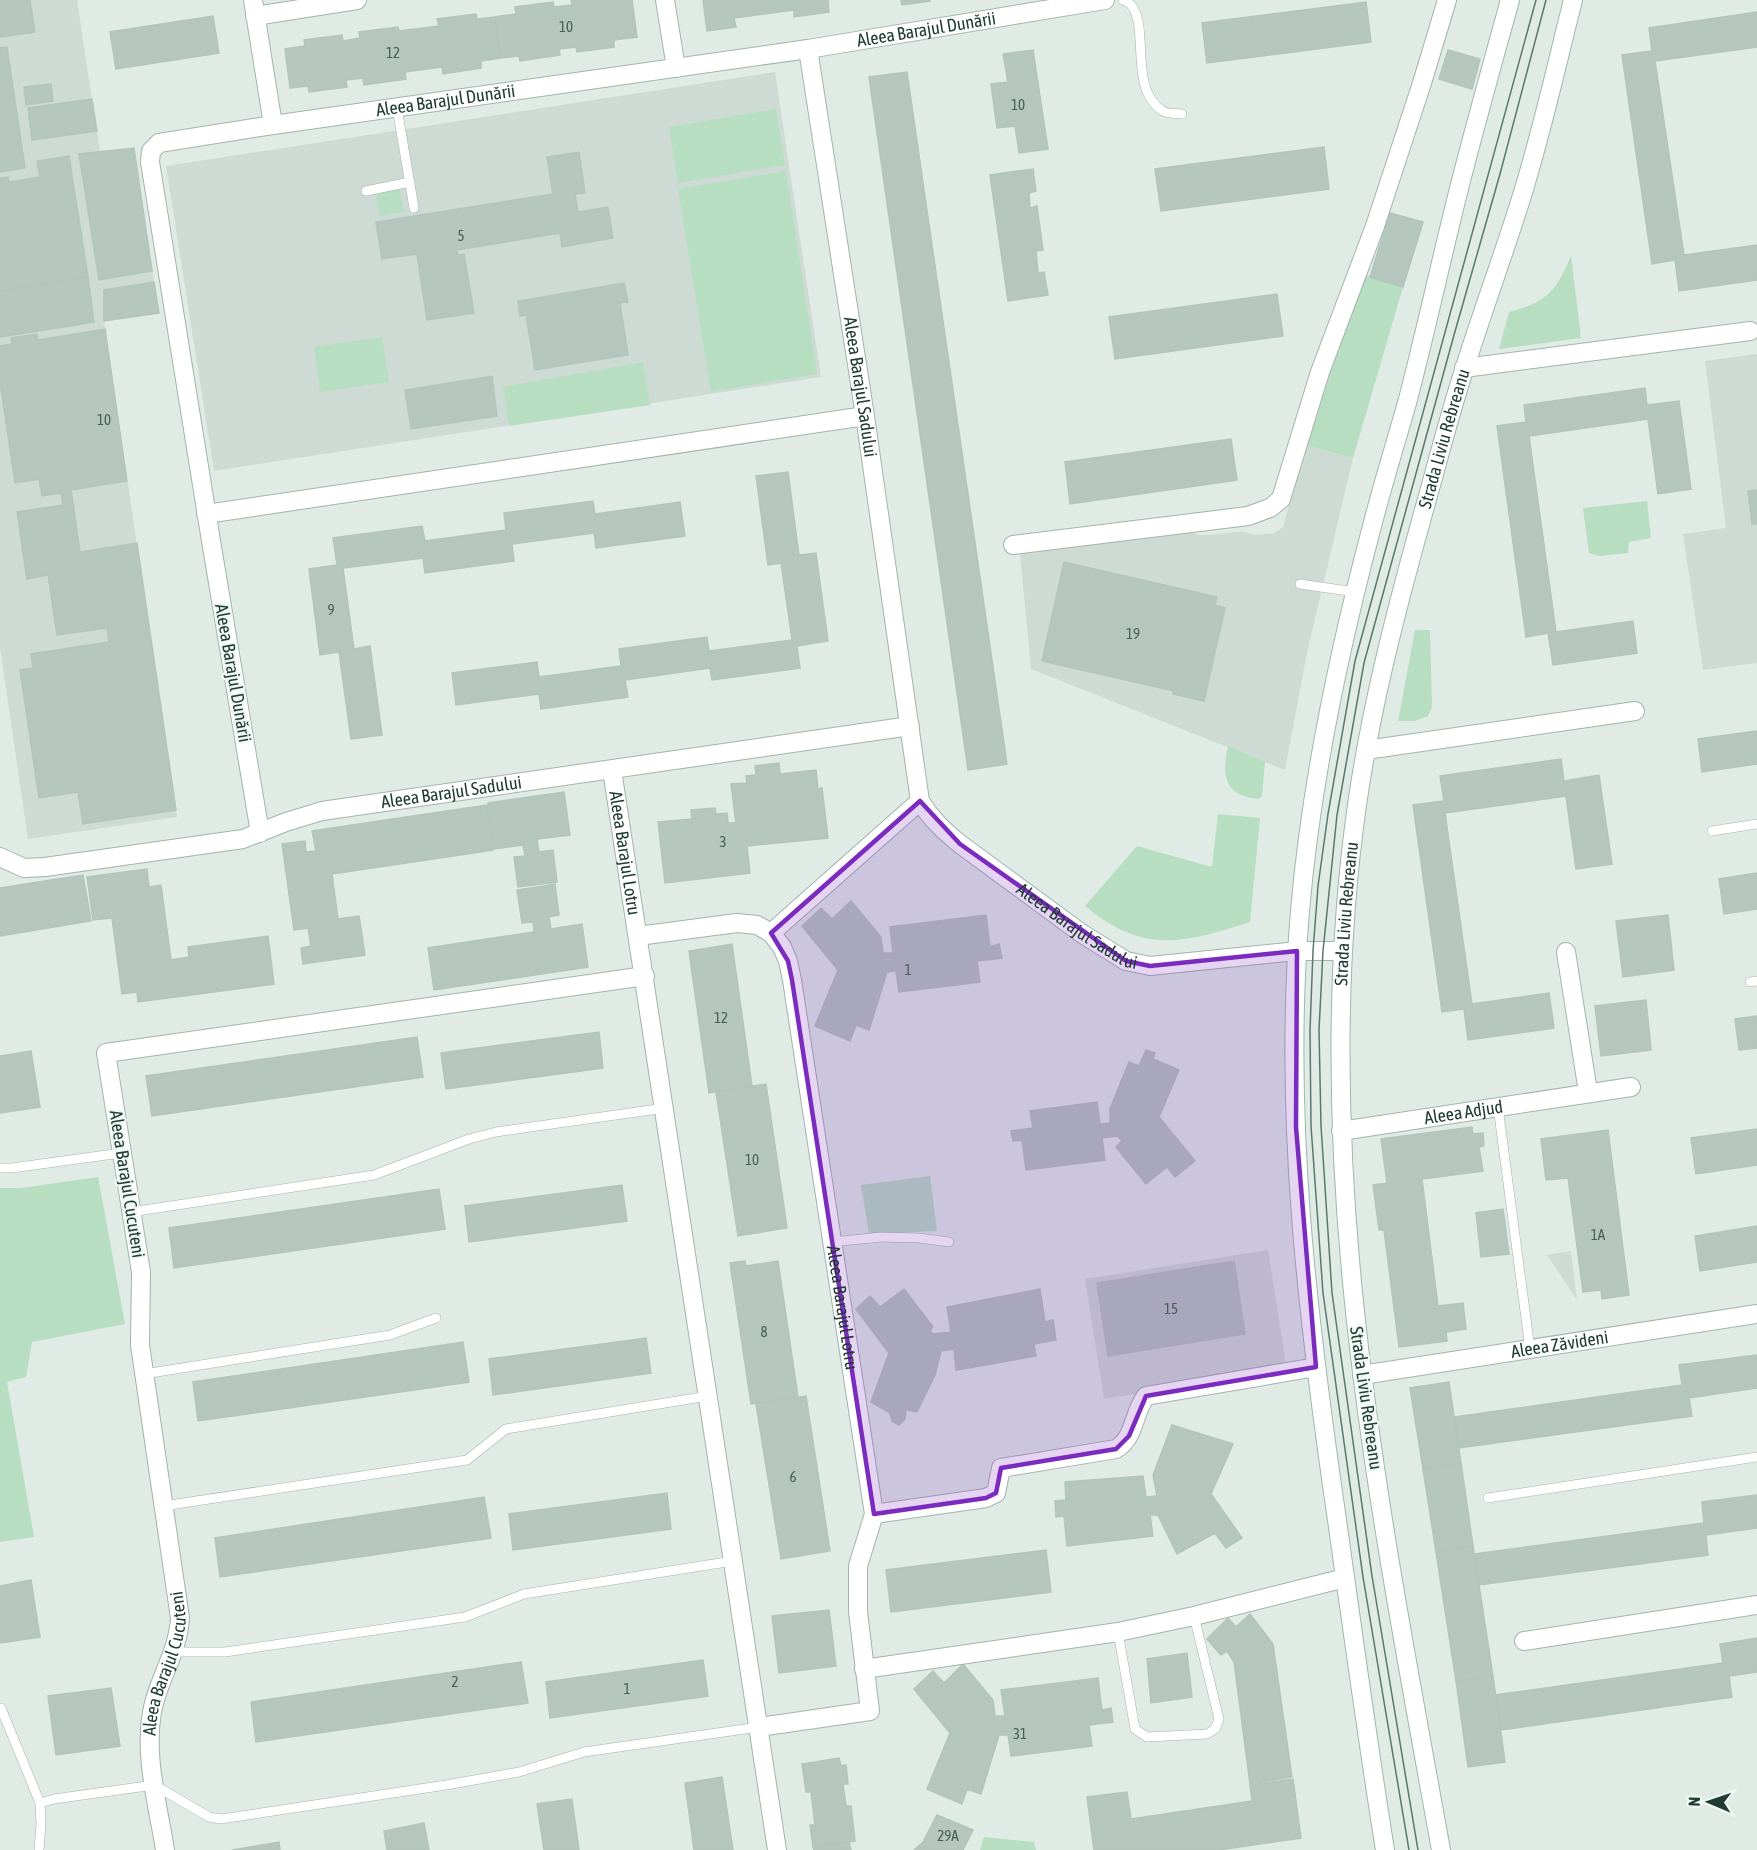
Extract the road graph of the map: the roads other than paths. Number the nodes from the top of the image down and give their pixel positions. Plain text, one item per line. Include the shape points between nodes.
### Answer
1 (357, 0) edge
2 (665, 0) edge
3 (1105, 0) edge
4 (1123, 0) edge
5 (1447, 0) edge
6 (1510, 0) edge
7 (1573, 0) edge
8 (254, 8) edge
9 (808, 49) junction
10 (676, 68) junction
11 (397, 108) junction
12 (1182, 114) dead end
13 (273, 125) junction
14 (410, 182) junction
15 (366, 190) dead end
16 (414, 208) dead end
17 (1750, 331) dead end
18 (1464, 368) junction
19 (865, 416) junction
20 (207, 514) junction
21 (1012, 545) dead end
22 (1300, 584) dead end
23 (1355, 592) junction
24 (1635, 711) dead end
25 (910, 726) junction
26 (1366, 750) junction
27 (612, 770) junction
28 (920, 801) junction
29 (1757, 824) edge
30 (1712, 831) dead end
31 (260, 833) junction
32 (0, 857) edge
33 (771, 933) junction
34 (638, 936) junction
35 (1297, 951) junction
36 (1342, 951) junction
37 (1566, 952) dead end
38 (645, 976) junction
39 (1631, 1087) dead end
40 (1588, 1092) junction
41 (1498, 1107) junction
42 (664, 1108) junction
43 (1341, 1131) junction
44 (121, 1153) junction
45 (0, 1168) edge
46 (132, 1212) junction
47 (832, 1242) junction
48 (949, 1242) dead end
49 (1757, 1314) edge
50 (436, 1318) dead end
51 (1530, 1349) junction
52 (1316, 1367) junction
53 (144, 1374) junction
54 (1362, 1375) junction
55 (708, 1396) junction
56 (1757, 1457) edge
57 (1488, 1498) dead end
58 (163, 1506) junction
59 (874, 1514) junction
60 (733, 1561) junction
61 (1345, 1578) junction
62 (1757, 1605) edge
63 (1194, 1616) junction
64 (1118, 1632) junction
65 (1524, 1641) dead end
66 (174, 1653) junction
67 (864, 1669) junction
68 (1, 1708) edge
69 (759, 1727) junction
70 (154, 1785) junction
71 (40, 1803) junction
72 (39, 1850) edge
73 (165, 1850) edge
74 (777, 1850) edge
75 (1385, 1850) edge
76 (1441, 1850) edge

1 - 8 street
2 - 10 street
3 - 9 street, Aleea Barajul Dunării
4 - 12 lane via 1131,4 1138,21 1146,90 1164,112
5 - 21 street via 1375,226 1320,372 1281,499 1248,516
6 - 23 street
7 - 18 street, Strada Liviu Rebreanu via 1521,199
8 - 13 street
9 - 10 street, Aleea Barajul Dunării
9 - 19 street, Aleea Barajul Sadului
10 - 11 street, Aleea Barajul Dunării
11 - 13 street, Aleea Barajul Dunării
11 - 14 lane
13 - 20 street, Aleea Barajul Dunării via 159,144 151,151
14 - 15 lane
14 - 16 lane
17 - 18 street
18 - 26 street, Strada Liviu Rebreanu via 1411,558
19 - 20 street
19 - 25 street, Aleea Barajul Sadului
20 - 31 street, Aleea Barajul Dunării
22 - 23 lane
23 - 35 street via 1312,805
24 - 26 street
25 - 27 street, Aleea Barajul Sadului
25 - 28 street, Aleea Barajul Sadului
26 - 36 street, Strada Liviu Rebreanu
27 - 31 street, Aleea Barajul Sadului via 322,812
27 - 34 street, Aleea Barajul Lotru
28 - 33 street
28 - 35 street, Aleea Barajul Sadului via 943,831 1126,962 1150,966
29 - 30 lane
31 - 32 street, Aleea Barajul Sadului via 243,839 45,867 24,868
33 - 34 street, Aleea Barajul Lotru via 757,925 737,923
33 - 47 street, Aleea Barajul Lotru via 782,947 792,980
34 - 38 street, Aleea Barajul Lotru
35 - 36 street, Aleea Barajul Sadului
35 - 52 street via 1296,1127 1302,1241
36 - 43 street, Strada Liviu Rebreanu
37 - 40 street
38 - 42 street, Aleea Barajul Lotru
38 - 44 street, Aleea Barajul Cucuteni via 106,1053
39 - 40 street, Aleea Adjud
40 - 41 street, Aleea Adjud
41 - 43 street, Aleea Adjud
41 - 51 lane
42 - 46 lane via 496,1132 374,1175
42 - 55 street, Aleea Barajul Lotru
43 - 54 street, Strada Liviu Rebreanu via 1348,1259
44 - 45 lane
44 - 46 street, Aleea Barajul Cucuteni
46 - 53 street, Aleea Barajul Cucuteni via 141,1272 139,1330
47 - 48 lane via 881,1237
47 - 59 street, Aleea Barajul Lotru
49 - 51 street, Aleea Zăvideni
50 - 53 lane via 390,1335
51 - 54 street, Aleea Zăvideni
52 - 59 street via 1146,1396 1139,1404 1130,1436 1116,1449 1001,1467 996,1493 986,1498
52 - 61 street
53 - 58 street, Aleea Barajul Cucuteni
54 - 76 street, Strada Liviu Rebreanu
55 - 58 lane via 506,1429 467,1460
55 - 60 street, Aleea Barajul Lotru
56 - 57 lane
58 - 66 street, Aleea Barajul Cucuteni via 180,1618
59 - 67 street, Aleea Barajul Lotru via 858,1566
60 - 66 lane via 524,1594 465,1617 225,1652
60 - 69 street, Aleea Barajul Lotru
61 - 63 street
61 - 75 street
62 - 65 street
63 - 64 street
63 - 64 lane via 1219,1719 1215,1729 1207,1734 1147,1737 1135,1729
64 - 67 street
66 - 70 street, Aleea Barajul Cucuteni via 152,1711 150,1751
67 - 69 street, Aleea Barajul Lotru via 870,1711
68 - 71 lane
69 - 70 lane via 584,1752 519,1772 221,1819 209,1817
69 - 74 street, Aleea Barajul Lotru
70 - 71 lane
70 - 73 street, Aleea Barajul Cucuteni
71 - 72 lane

